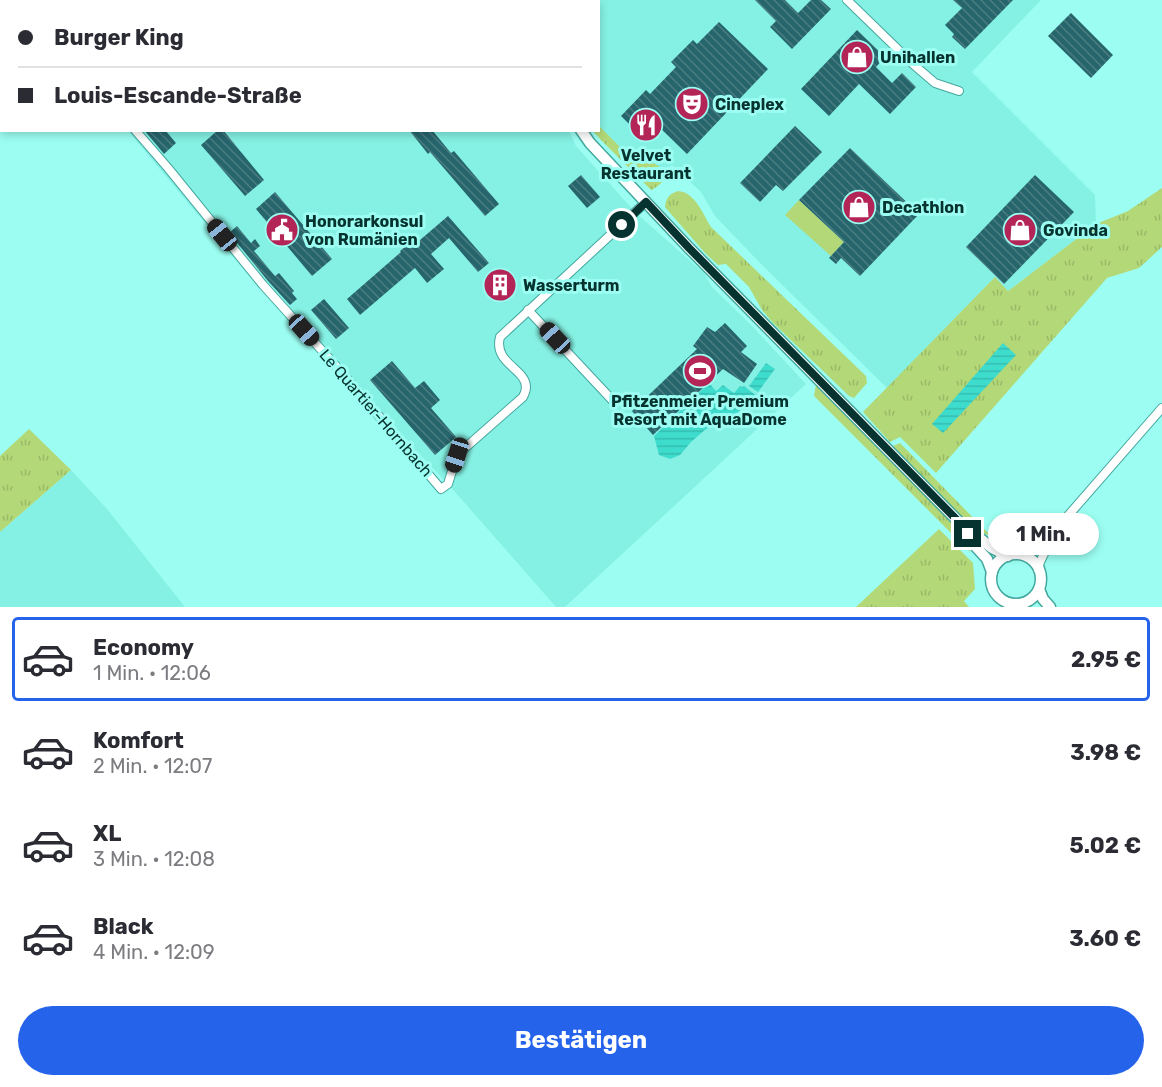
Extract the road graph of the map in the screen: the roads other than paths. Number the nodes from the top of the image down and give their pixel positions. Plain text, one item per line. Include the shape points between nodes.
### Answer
1 (847, 0) edge
2 (959, 91) dead end
3 (137, 132) edge
4 (581, 132) edge
5 (646, 202) junction
6 (528, 310) junction
7 (613, 400) dead end
8 (1162, 408) edge
9 (1066, 518) junction
10 (958, 521) junction
11 (1008, 555) junction
12 (1022, 555) junction
13 (1038, 569) junction
14 (992, 572) junction
15 (1039, 589) junction
16 (1028, 605) edge
17 (1050, 607) edge

1 - 2 street via 935,83
3 - 6 street, Le Quartier-Hornbach via 263,285 441,489 448,484 457,455 523,397 524,380 498,345 500,337
4 - 5 street
5 - 6 street, Le Quartier-Hornbach
5 - 10 street
6 - 7 street
8 - 9 street
9 - 12 street
9 - 13 street
10 - 11 street via 992,548
10 - 14 street via 987,559
11 - 12 street
11 - 14 street
12 - 13 street
13 - 15 street
14 - 16 street via 992,586 999,597
15 - 16 street
15 - 17 street

